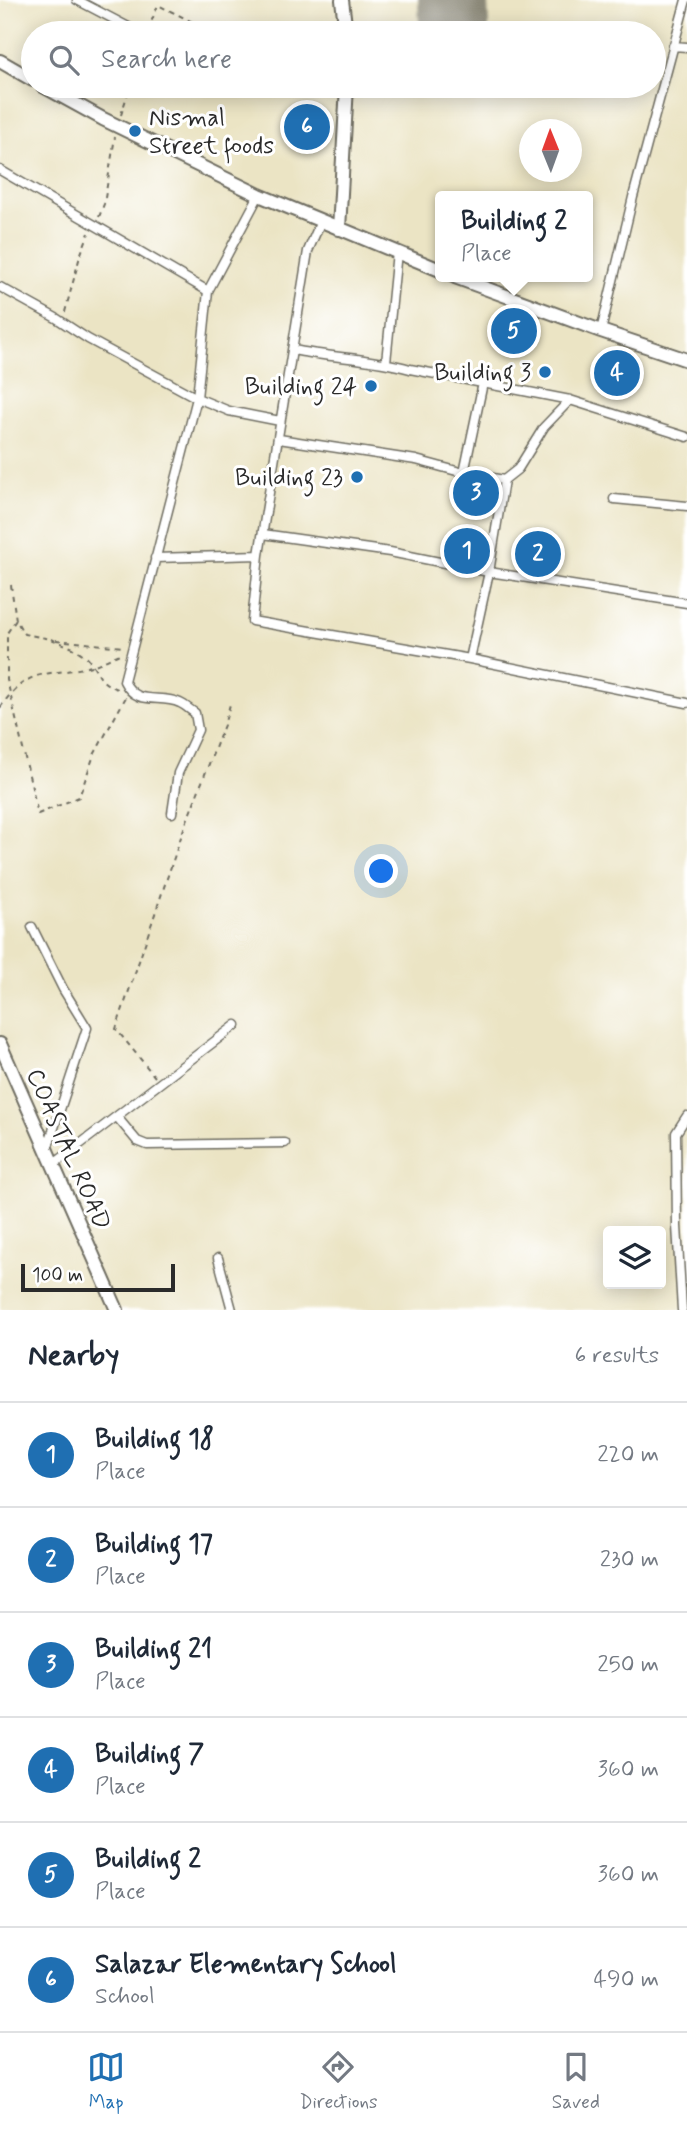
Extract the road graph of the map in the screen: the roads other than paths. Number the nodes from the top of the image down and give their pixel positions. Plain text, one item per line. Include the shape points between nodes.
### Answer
1 (77, 0) edge
2 (342, 0) edge
3 (686, 0) edge
4 (117, 21) edge
5 (345, 21) edge
6 (673, 46) junction
7 (687, 47) edge
8 (0, 61) edge
9 (666, 72) edge
10 (21, 73) edge
11 (65, 98) edge
12 (346, 98) edge
13 (659, 98) edge
14 (0, 170) edge
15 (259, 195) junction
16 (321, 221) junction
17 (340, 229) junction
18 (397, 252) junction
19 (435, 268) edge
20 (469, 282) edge
21 (0, 287) edge
22 (208, 291) junction
23 (601, 331) junction
24 (293, 351) junction
25 (687, 360) edge
26 (386, 362) junction
27 (483, 383) junction
28 (197, 398) junction
29 (570, 400) junction
30 (280, 422) junction
31 (687, 437) edge
32 (279, 439) junction
33 (464, 473) junction
34 (504, 480) junction
35 (614, 499) dead end
36 (687, 506) edge
37 (263, 534) junction
38 (259, 555) junction
39 (155, 558) junction
40 (489, 572) junction
41 (687, 603) edge
42 (470, 659) junction
43 (687, 703) edge
44 (172, 813) dead end
45 (32, 927) dead end
46 (236, 1025) dead end
47 (0, 1044) edge
48 (687, 1116) edge
49 (117, 1117) junction
50 (285, 1143) dead end
51 (47, 1149) junction
52 (54, 1164) junction
53 (218, 1258) dead end
54 (117, 1310) edge
55 (232, 1310) edge
56 (682, 1310) edge

1 - 4 street
2 - 5 street
3 - 6 street
6 - 7 street
6 - 9 street
8 - 10 street
11 - 15 street
12 - 17 street
13 - 23 street
14 - 22 street
15 - 16 street
15 - 22 street
16 - 17 street
16 - 24 street via 308,251
17 - 18 street
18 - 19 street
18 - 26 street
20 - 23 street
21 - 28 street
22 - 28 street
23 - 25 street
24 - 26 street
24 - 30 street
26 - 27 street
27 - 29 street
27 - 33 street
28 - 30 street via 229,411
28 - 39 street
29 - 31 street
29 - 34 street
30 - 32 street
32 - 33 street via 416,460
32 - 37 street
33 - 34 street
34 - 40 street
35 - 36 street
37 - 38 street
37 - 40 street
38 - 39 street
38 - 42 street via 252,621
39 - 44 street via 124,681 129,691 144,698 179,702 195,713 198,730 178,772
40 - 41 street
40 - 42 street
42 - 43 street
45 - 51 street via 87,1028
46 - 49 street
47 - 51 street, COASTAL ROAD
48 - 56 street via 676,1133
49 - 50 street via 147,1145
49 - 52 street
51 - 52 street, COASTAL ROAD
52 - 54 street, COASTAL ROAD
53 - 55 street

